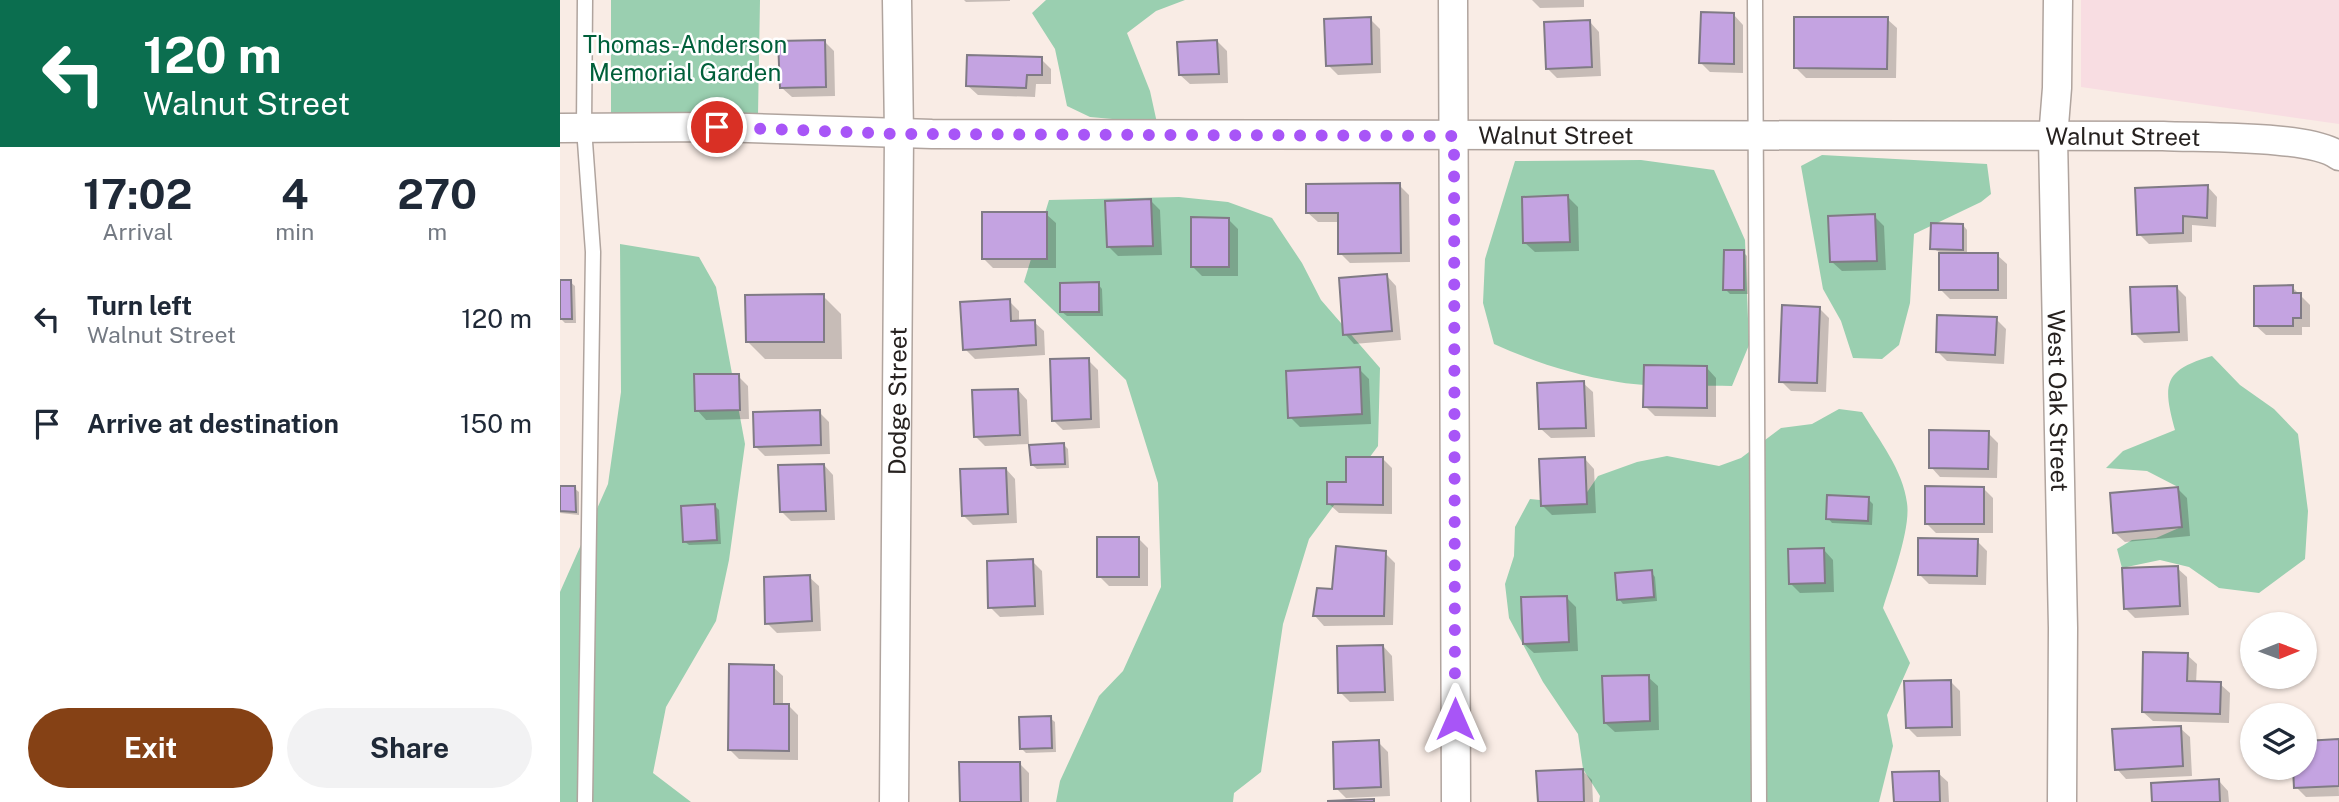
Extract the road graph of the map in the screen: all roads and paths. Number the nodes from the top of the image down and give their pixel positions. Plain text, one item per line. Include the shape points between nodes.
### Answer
1 (585, 0) edge
2 (897, 0) edge
3 (1453, 0) edge
4 (1755, 0) edge
5 (2059, 0) edge
6 (572, 128) edge
7 (899, 134) junction
8 (1454, 136) junction
9 (1757, 137) junction
10 (2053, 138) junction
11 (2339, 156) edge
12 (585, 802) edge
13 (894, 802) edge
14 (1456, 802) edge
15 (1759, 802) edge
16 (2062, 802) edge

1 - 6 lane
2 - 7 street, Dodge Street
3 - 8 street
4 - 9 lane
5 - 10 street, West Oak Street
6 - 7 street, Walnut Street via 717,127
6 - 12 lane via 593,252
7 - 8 street, Walnut Street
7 - 13 street, Dodge Street
8 - 9 street, Walnut Street
8 - 14 street
9 - 10 street, Walnut Street
9 - 15 lane
10 - 11 street, Walnut Street via 2163,136 2301,143 2330,149
10 - 16 street, West Oak Street

